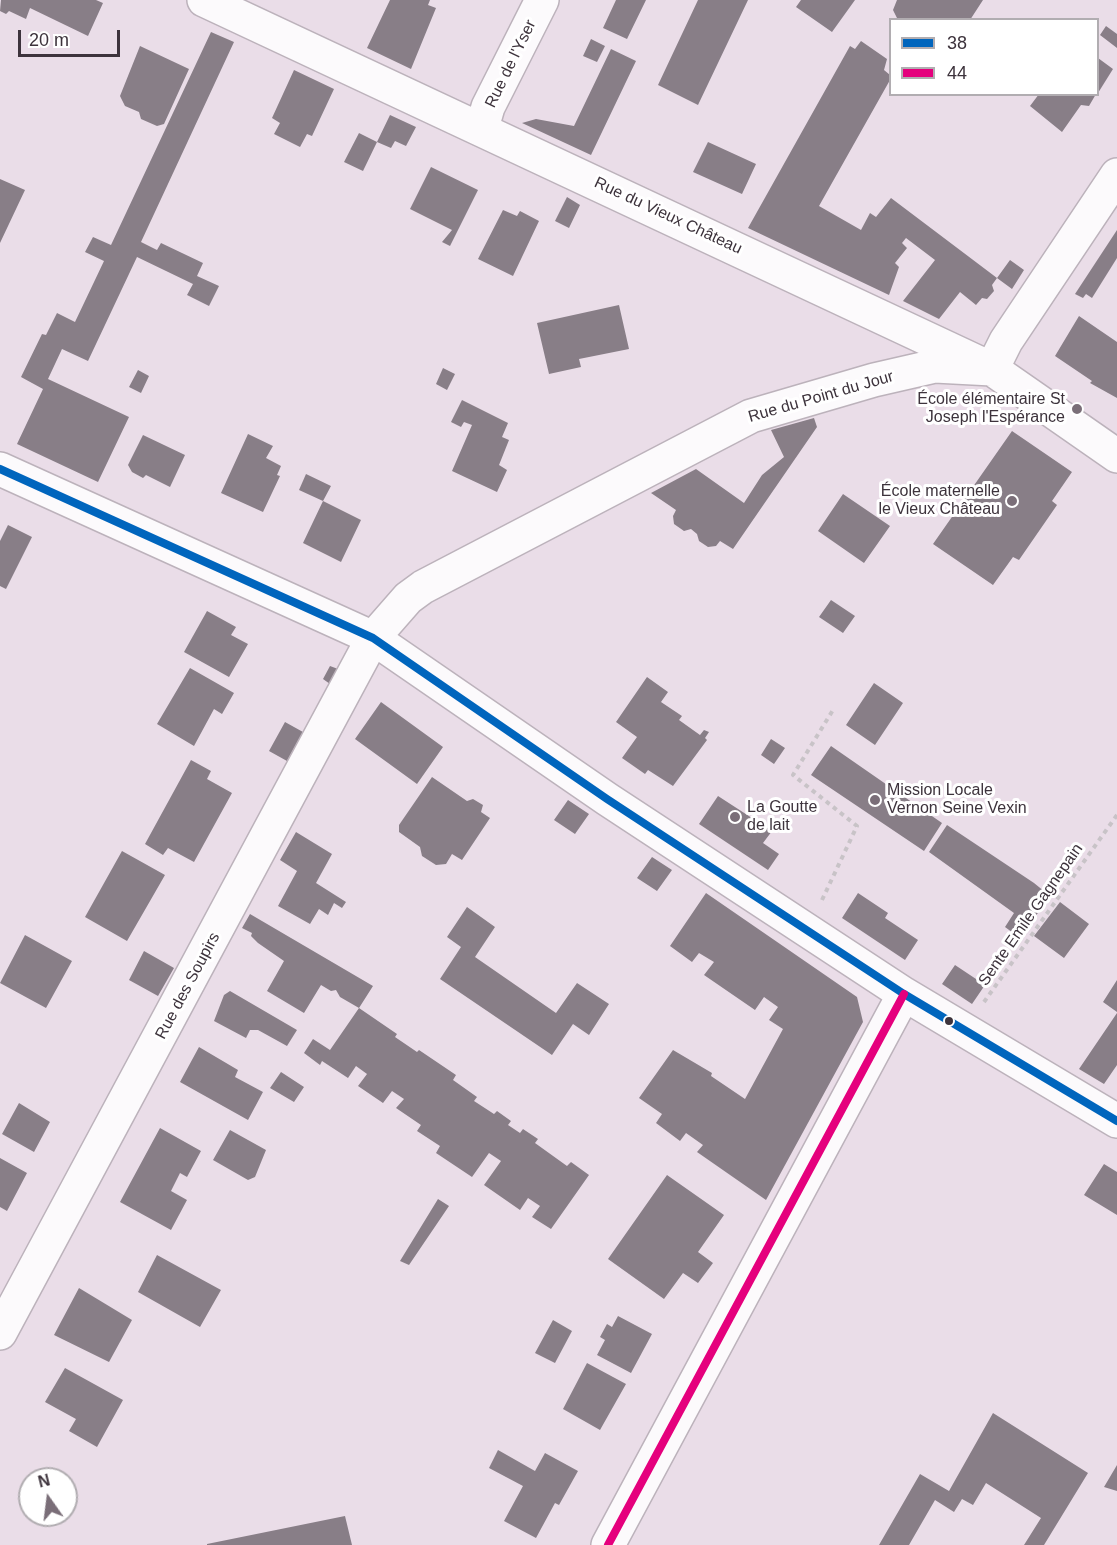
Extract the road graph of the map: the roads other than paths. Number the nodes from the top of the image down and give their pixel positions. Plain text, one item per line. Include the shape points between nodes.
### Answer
1 (204, 0) edge
2 (542, 0) edge
3 (482, 128) junction
4 (1117, 175) edge
5 (992, 369) junction
6 (1117, 456) edge
7 (0, 469) edge
8 (373, 638) junction
9 (904, 994) junction
10 (1117, 1120) edge
11 (0, 1333) edge
12 (608, 1545) edge

1 - 3 street, Rue du Vieux Château
2 - 3 street, Rue de l'Yser via 488,107
3 - 5 street, Rue du Vieux Château
4 - 5 street via 1006,341
5 - 6 street, Rue du Vieux Château
5 - 8 street, Rue du Point du Jour via 935,366 751,416 423,587 408,598
7 - 8 street
8 - 9 street via 607,799
8 - 11 street, Rue des Soupirs
9 - 10 street
9 - 12 street

